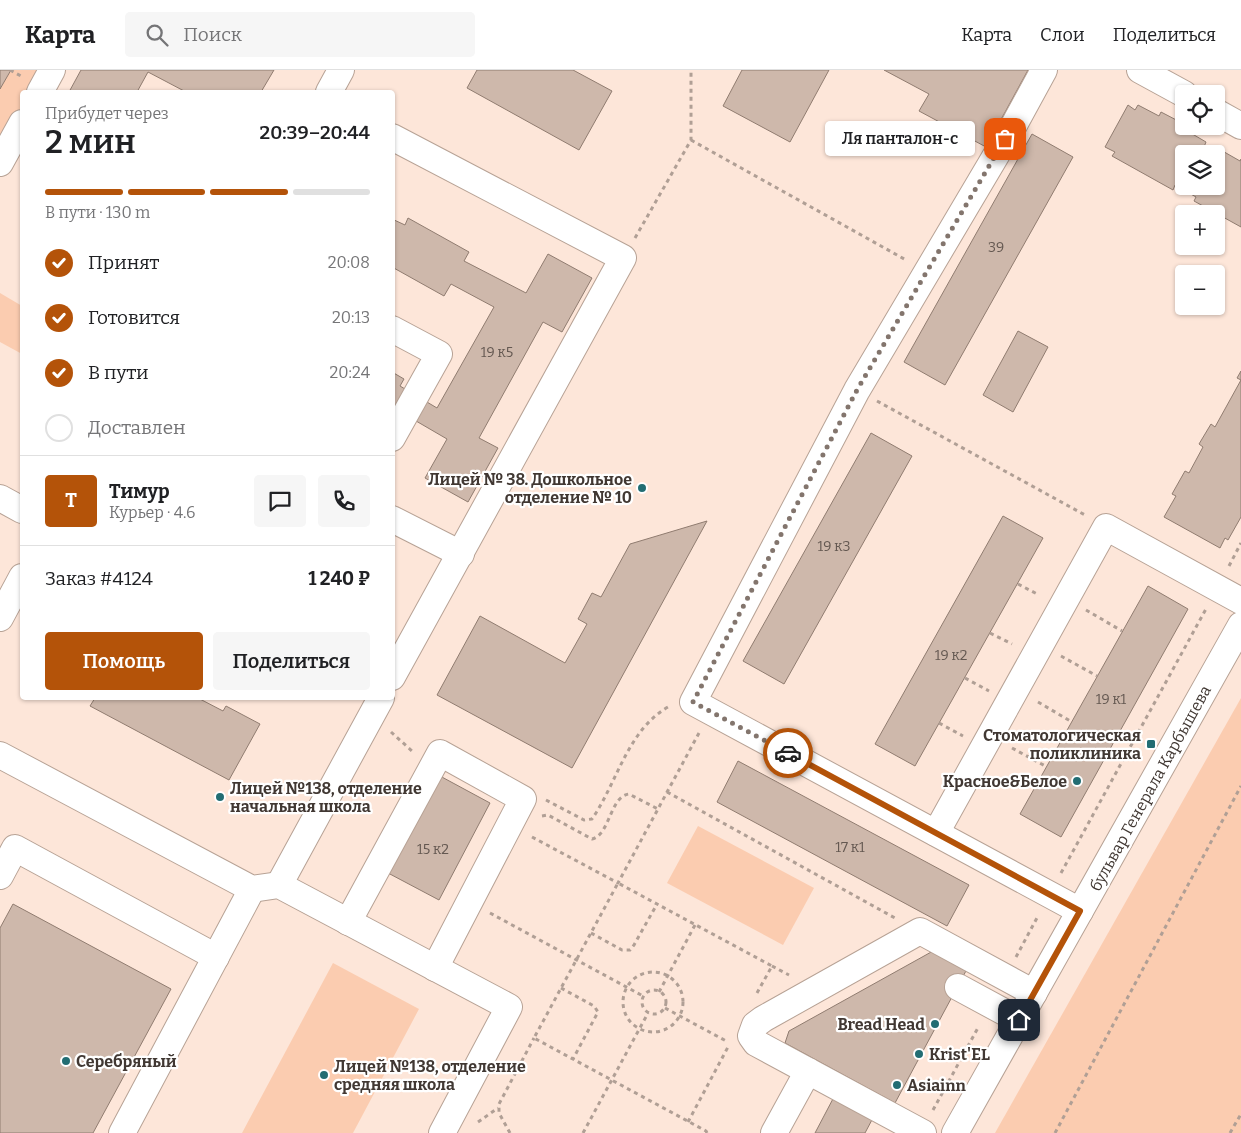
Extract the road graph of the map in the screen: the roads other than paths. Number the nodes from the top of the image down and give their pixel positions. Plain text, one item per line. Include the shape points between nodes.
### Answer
1 (52, 70) edge
2 (341, 70) edge
3 (1044, 70) edge
4 (1140, 70) edge
5 (1175, 89) edge
6 (41, 90) edge
7 (329, 90) edge
8 (1225, 117) edge
9 (1241, 126) edge
10 (20, 127) edge
11 (395, 139) edge
12 (0, 163) edge
13 (395, 331) edge
14 (395, 433) edge
15 (0, 498) edge
16 (20, 509) edge
17 (395, 521) edge
18 (461, 554) junction
19 (20, 582) edge
20 (1241, 601) edge
21 (0, 618) edge
22 (1241, 625) edge
23 (395, 672) edge
24 (380, 700) edge
25 (0, 756) edge
26 (936, 833) junction
27 (0, 876) edge
28 (279, 886) junction
29 (252, 889) junction
30 (1080, 911) junction
31 (348, 922) junction
32 (216, 957) junction
33 (435, 968) junction
34 (958, 987) dead end
35 (1034, 993) junction
36 (1019, 1020) junction
37 (808, 1071) junction
38 (922, 1132) edge
39 (122, 1133) edge
40 (442, 1133) edge
41 (774, 1133) edge
42 (956, 1133) edge

1 - 6 street
2 - 7 street
3 - 26 street via 857,390 702,706
4 - 5 street
8 - 9 street
10 - 12 street
11 - 18 street via 624,258
13 - 14 street via 439,354
15 - 16 street
17 - 18 street
18 - 23 street
19 - 21 street
20 - 26 street via 1106,527
22 - 30 street, бульвар Генерала Карбышева
24 - 28 street
25 - 29 street
26 - 30 street
27 - 32 street via 15,848
28 - 29 street
28 - 31 street
29 - 32 street
30 - 35 street, бульвар Генерала Карбышева
31 - 33 street
31 - 33 street via 440,752 523,799
32 - 39 street
33 - 40 street via 509,1007
34 - 36 street
35 - 36 street, бульвар Генерала Карбышева
35 - 37 street via 920,931 755,1025 752,1036 756,1043
36 - 42 street, бульвар Генерала Карбышева
37 - 38 street
37 - 41 street

